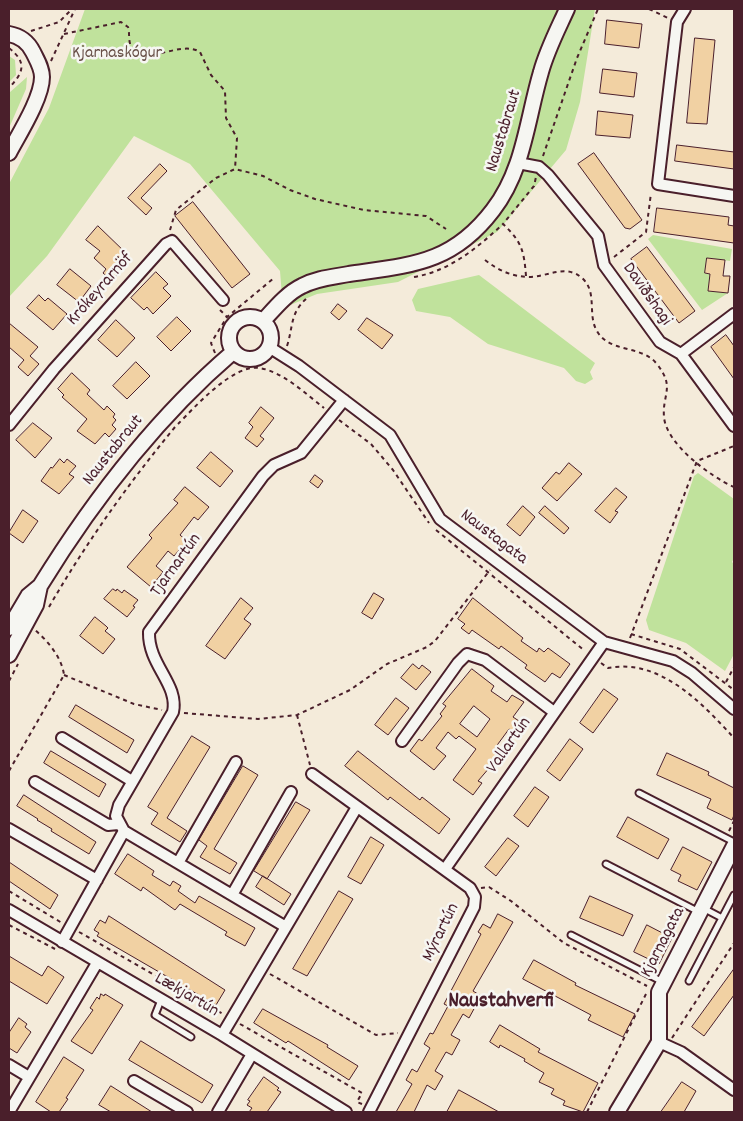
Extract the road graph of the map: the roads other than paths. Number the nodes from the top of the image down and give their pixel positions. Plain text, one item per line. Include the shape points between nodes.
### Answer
1 (567, 9) edge
2 (684, 9) edge
3 (9, 34) edge
4 (9, 152) edge
5 (518, 163) junction
6 (734, 196) edge
7 (219, 302) road end
8 (734, 314) edge
9 (263, 321) junction
10 (269, 346) junction
11 (233, 352) junction
12 (681, 354) junction
13 (344, 400) junction
14 (9, 425) edge
15 (734, 426) edge
16 (40, 586) junction
17 (9, 628) edge
18 (604, 642) junction
19 (9, 652) edge
20 (734, 709) edge
21 (554, 712) junction
22 (62, 738) dead end
23 (402, 741) dead end
24 (236, 762) dead end
25 (312, 774) road end
26 (132, 781) junction
27 (35, 782) dead end
28 (291, 792) dead end
29 (639, 793) dead end
30 (358, 807) junction
31 (9, 828) edge
32 (121, 828) junction
33 (734, 844) edge
34 (178, 863) junction
35 (606, 864) dead end
36 (445, 869) junction
37 (97, 880) junction
38 (232, 895) junction
39 (734, 895) edge
40 (701, 909) junction
41 (9, 910) edge
42 (722, 918) junction
43 (286, 927) junction
44 (571, 935) dead end
45 (62, 942) junction
46 (97, 963) junction
47 (689, 981) dead end
48 (664, 982) junction
49 (161, 1000) junction
50 (222, 1035) junction
51 (191, 1037) dead end
52 (665, 1040) junction
53 (252, 1054) junction
54 (9, 1064) edge
55 (29, 1077) junction
56 (134, 1081) dead end
57 (734, 1090) edge
58 (370, 1110) edge
59 (9, 1112) edge
60 (187, 1112) edge
61 (218, 1112) edge
62 (346, 1112) edge
63 (616, 1112) edge

1 - 5 street, Naustabraut via 541,71
2 - 6 street via 677,22 658,184
3 - 4 street via 29,45 40,66 42,78 38,95
5 - 9 street, Naustabraut via 493,210 452,249 404,267 312,281 291,293
5 - 12 street, Daviðshagi via 539,167 548,175 598,236 604,265 660,342
7 - 14 street, Krókeyrarnöf via 172,241 166,244 54,368
8 - 12 street
9 - 10 street via 271,335
9 - 11 street via 250,317 236,321 229,333
10 - 11 street via 260,357 253,359
10 - 13 street, Naustagata
11 - 16 street, Naustabraut via 176,405 120,470
12 - 15 street, Daviðshagi
13 - 18 street, Naustagata via 390,435 440,519
13 - 26 street, Tjarnartún via 301,453 274,465 263,476 149,632 153,658 175,701 173,712
16 - 17 street, Naustabraut via 28,596
16 - 19 street, Naustabraut via 34,626
18 - 20 street, Naustagata via 677,663
18 - 21 street, Vallartún
21 - 23 street via 485,660 467,654
21 - 36 street, Vallartún
22 - 26 street
24 - 34 street
25 - 30 street, Mýrartún
26 - 32 street via 118,805 116,816
27 - 32 street via 108,825
28 - 38 street
29 - 33 lane
30 - 36 street, Mýrartún
30 - 43 street
31 - 37 street
32 - 34 street
32 - 37 street
33 - 40 street, Kjarnagata
34 - 38 street
35 - 40 lane
36 - 58 street, Mýrartún via 470,888 475,896 474,907
37 - 45 street
38 - 43 street
39 - 42 lane
40 - 42 lane
40 - 48 street, Kjarnagata
41 - 45 street, Lækjartún
42 - 47 lane
43 - 50 street
44 - 48 lane
45 - 46 street, Lækjartún
46 - 49 street, Lækjartún
46 - 55 street
48 - 52 street, Kjarnagata via 658,997
49 - 50 street, Lækjartún
49 - 51 lane via 155,1010 158,1018
50 - 53 street, Lækjartún
52 - 57 street
52 - 63 street
53 - 61 street
53 - 62 street, Lækjartún
54 - 55 street
55 - 59 street
56 - 60 street

